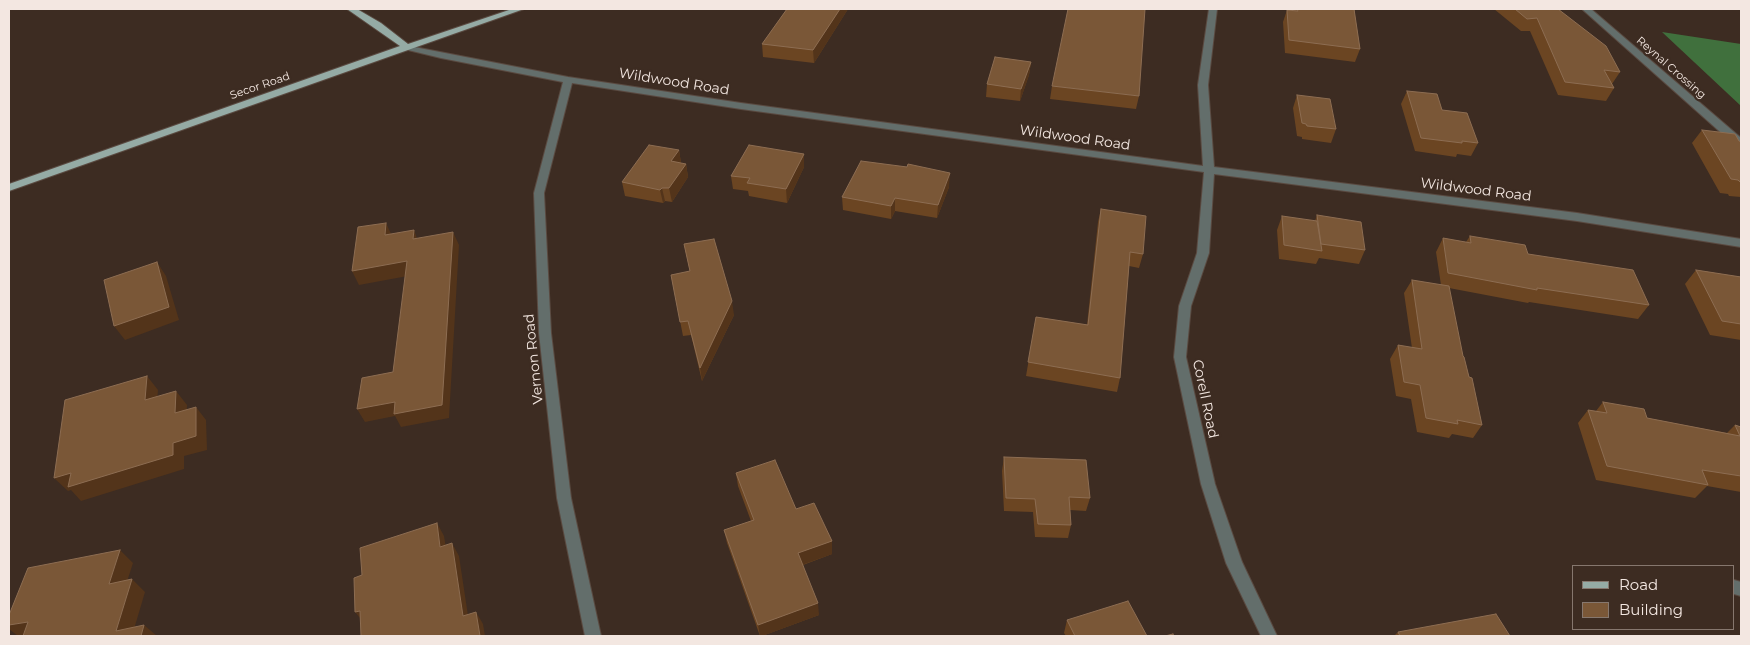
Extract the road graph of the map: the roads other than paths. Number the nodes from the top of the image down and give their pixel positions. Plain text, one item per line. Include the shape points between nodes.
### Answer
1 (351, 9) edge
2 (520, 9) edge
3 (1213, 9) edge
4 (1586, 9) edge
5 (407, 47) junction
6 (568, 80) junction
7 (1741, 142) edge
8 (1209, 170) junction
9 (9, 188) edge
10 (1741, 243) edge
11 (593, 636) edge
12 (1269, 636) edge

1 - 5 main road via 378,24
2 - 5 main road, Secor Road
3 - 8 street, Corell Road via 1204,85
4 - 7 street, Reynal Crossing
5 - 6 street, Wildwood Road
5 - 9 main road, Secor Road
6 - 8 street, Wildwood Road
6 - 11 street, Vernon Road via 539,193 545,323 564,498
8 - 10 street, Wildwood Road via 1577,217
8 - 12 street, Corell Road via 1203,253 1185,306 1180,357 1208,484 1234,563

